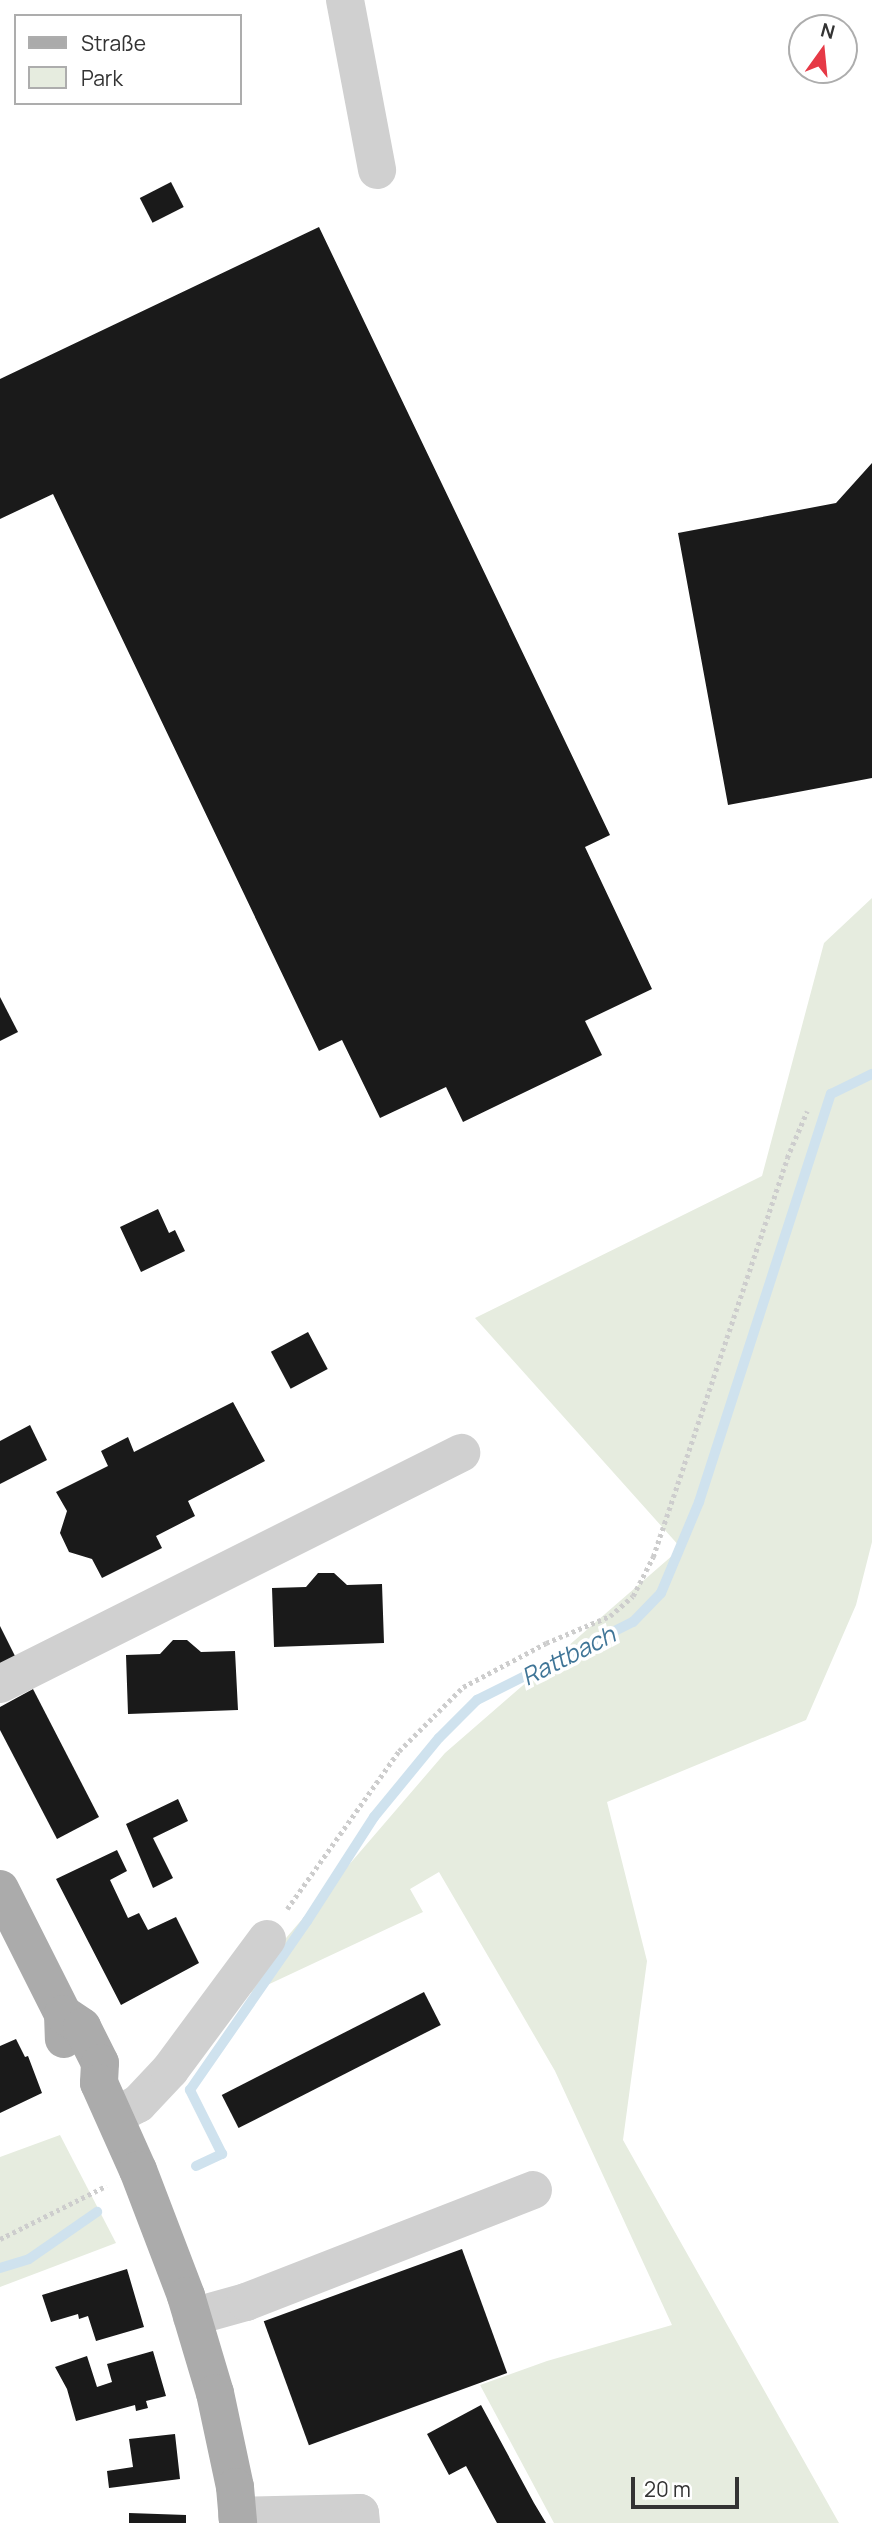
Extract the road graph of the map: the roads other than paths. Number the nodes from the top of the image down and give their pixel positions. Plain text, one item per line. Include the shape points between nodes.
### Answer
1 (345, 0) edge
2 (376, 170) dead end
3 (461, 1453) dead end
4 (0, 1684) edge
5 (0, 1889) edge
6 (267, 1939) road end
7 (107, 2099) junction
8 (533, 2190) dead end
9 (192, 2317) junction
10 (237, 2519) edge
11 (326, 2519) edge

1 - 2 lane
3 - 4 lane
5 - 7 main road via 63,2014 63,2036 80,2071
6 - 7 lane via 170,2070 138,2104
7 - 9 main road
8 - 9 lane via 246,2302
9 - 10 main road via 215,2393 235,2487
10 - 11 lane

